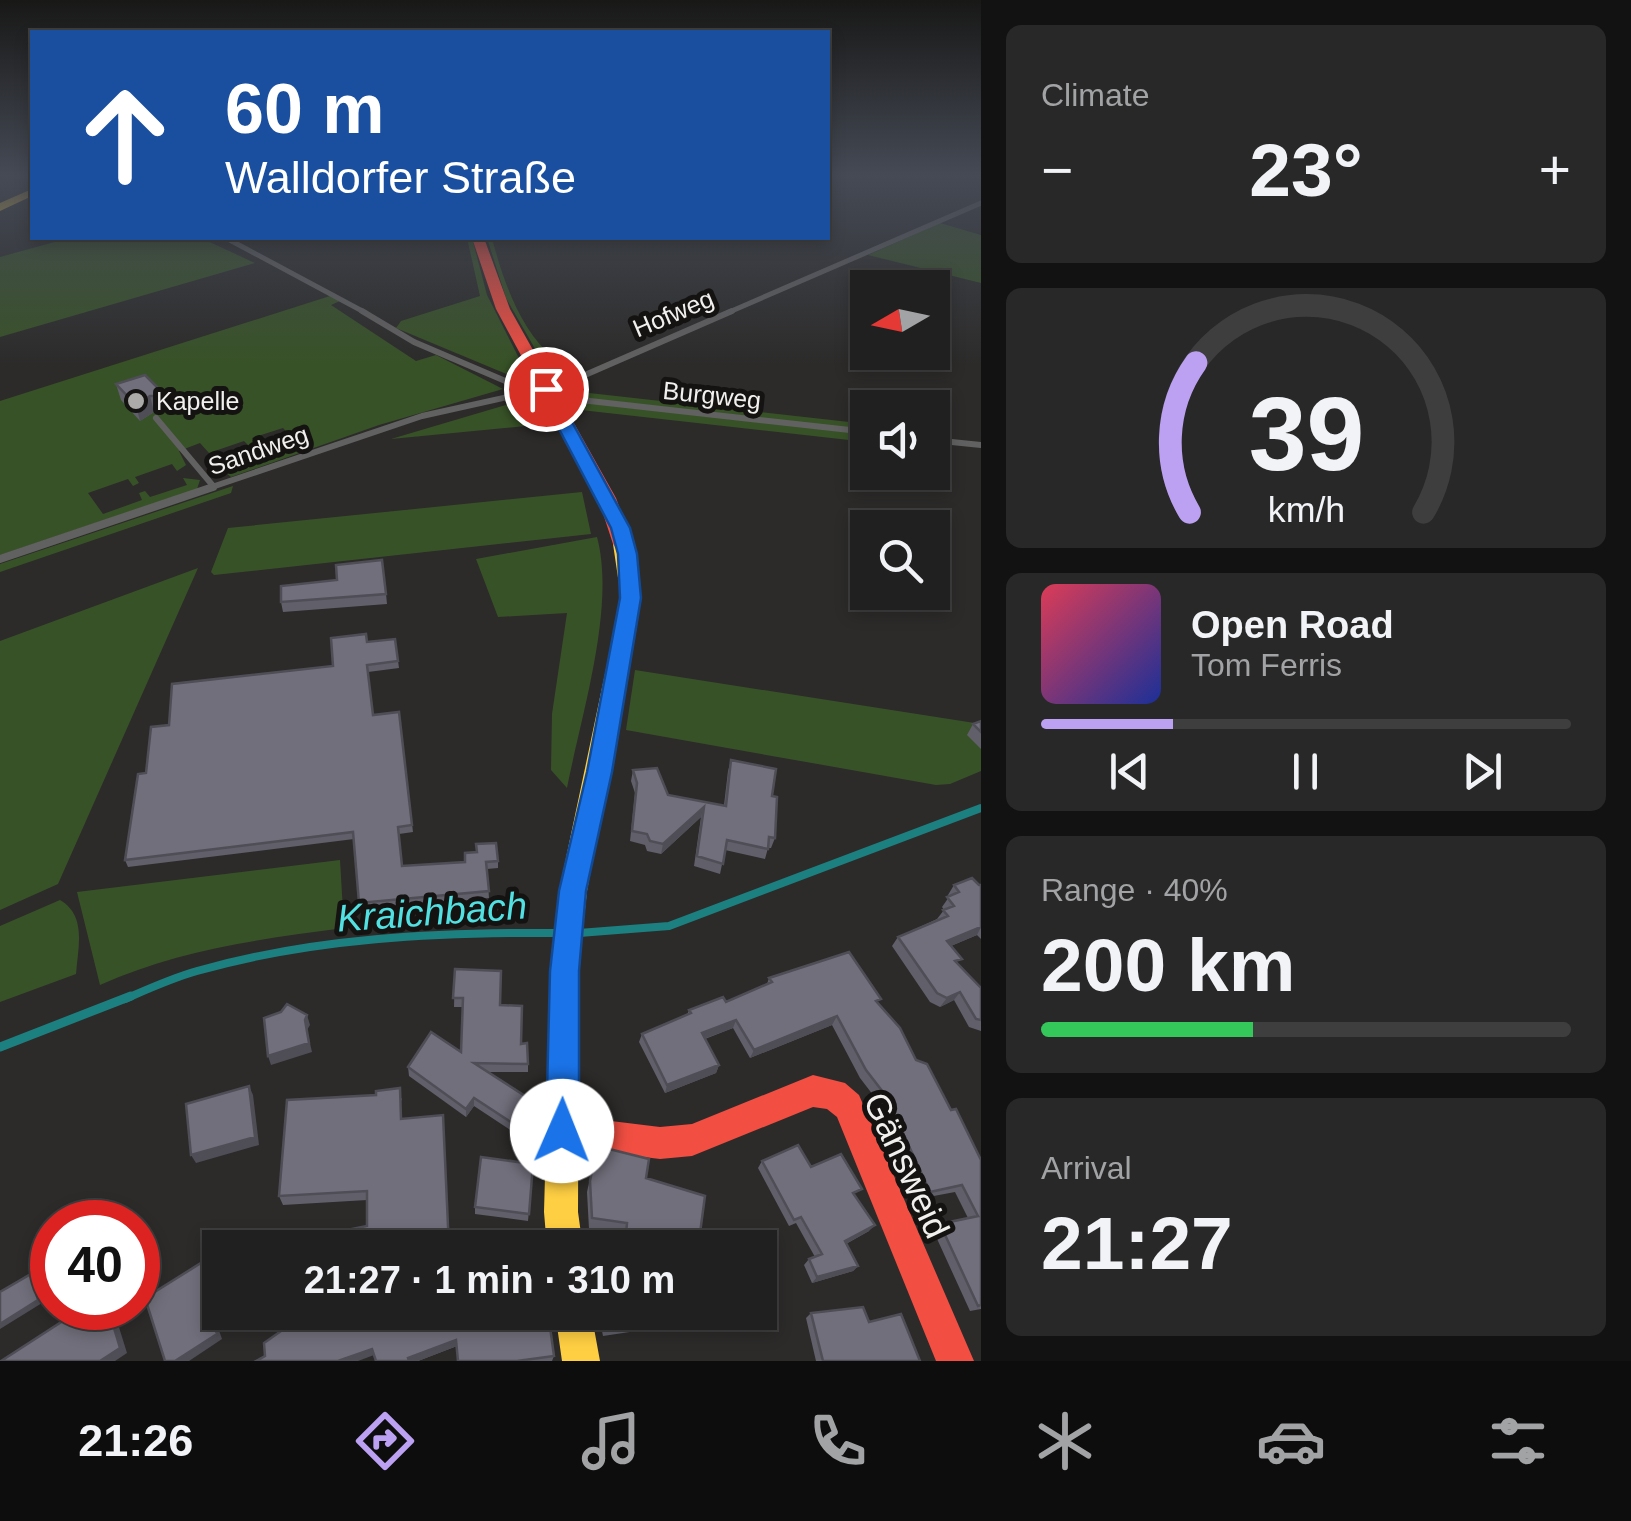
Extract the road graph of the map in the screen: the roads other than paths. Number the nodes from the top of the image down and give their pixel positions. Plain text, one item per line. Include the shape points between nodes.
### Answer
1 (903, 238) edge
2 (230, 240) edge
3 (479, 240) edge
4 (543, 392) junction
5 (156, 418) dead end
6 (850, 430) edge
7 (950, 442) edge
8 (981, 445) edge
9 (214, 487) junction
10 (0, 559) edge
11 (562, 1131) junction
12 (564, 1230) edge
13 (576, 1330) edge
14 (581, 1361) edge
15 (955, 1361) edge

1 - 4 lane, Hofweg
2 - 4 lane via 414,342
3 - 4 street via 490,280
4 - 6 lane, Burgweg
4 - 9 lane, Sandweg via 422,416
4 - 11 street via 608,498 630,574 624,641 572,891
5 - 9 lane
7 - 8 lane
9 - 10 lane, Sandweg
11 - 12 street
11 - 15 street, Gänsweid via 660,1143 692,1140 813,1091 834,1094 848,1106
13 - 14 street

